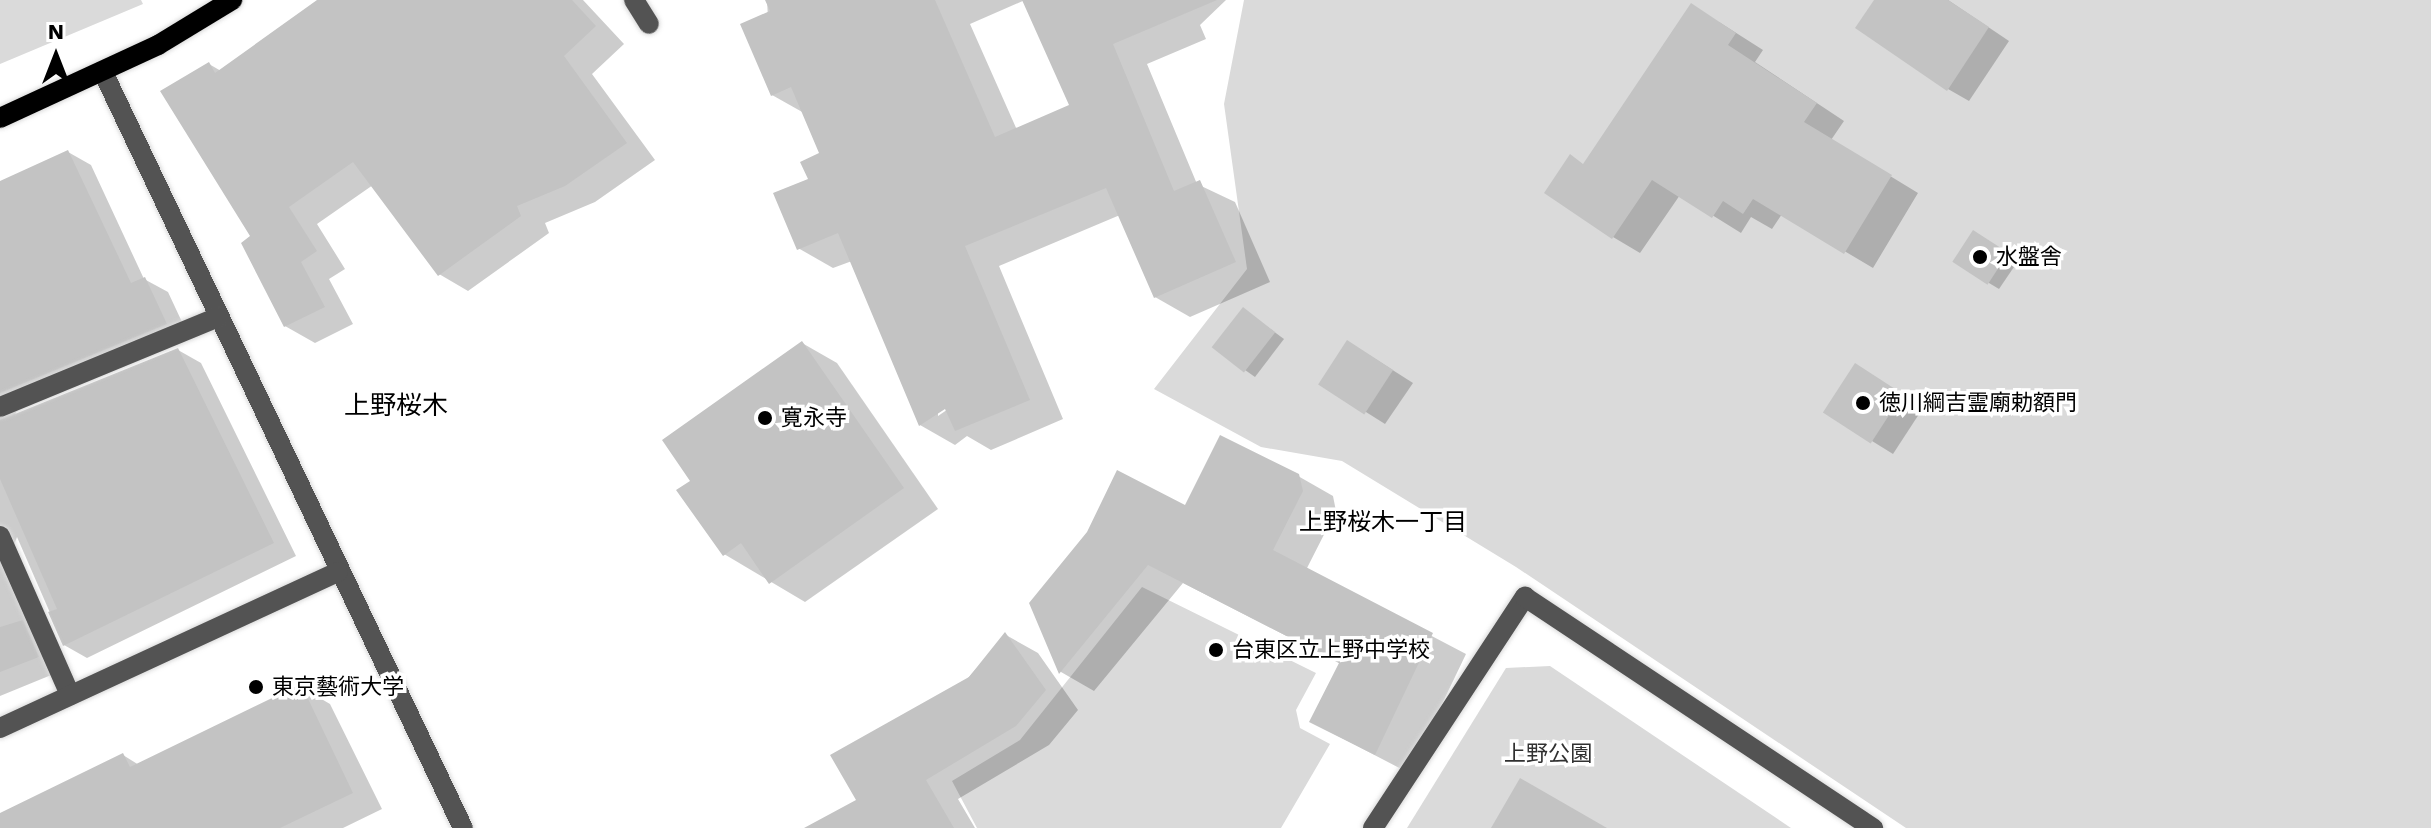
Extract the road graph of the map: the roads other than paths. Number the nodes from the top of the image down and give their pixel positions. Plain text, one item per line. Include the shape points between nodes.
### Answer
1 (232, 0) edge
2 (634, 0) edge
3 (649, 24) dead end
4 (103, 72) junction
5 (0, 118) edge
6 (218, 317) junction
7 (0, 407) edge
8 (0, 536) edge
9 (338, 572) junction
10 (70, 695) junction
11 (0, 728) edge
12 (463, 828) edge
13 (1373, 828) edge
14 (1873, 828) edge

1 - 4 main road
2 - 3 street
4 - 5 main road
4 - 6 street
6 - 7 street
6 - 9 street
8 - 10 street
9 - 10 street
9 - 12 street
10 - 11 street
13 - 14 street via 1525,597

